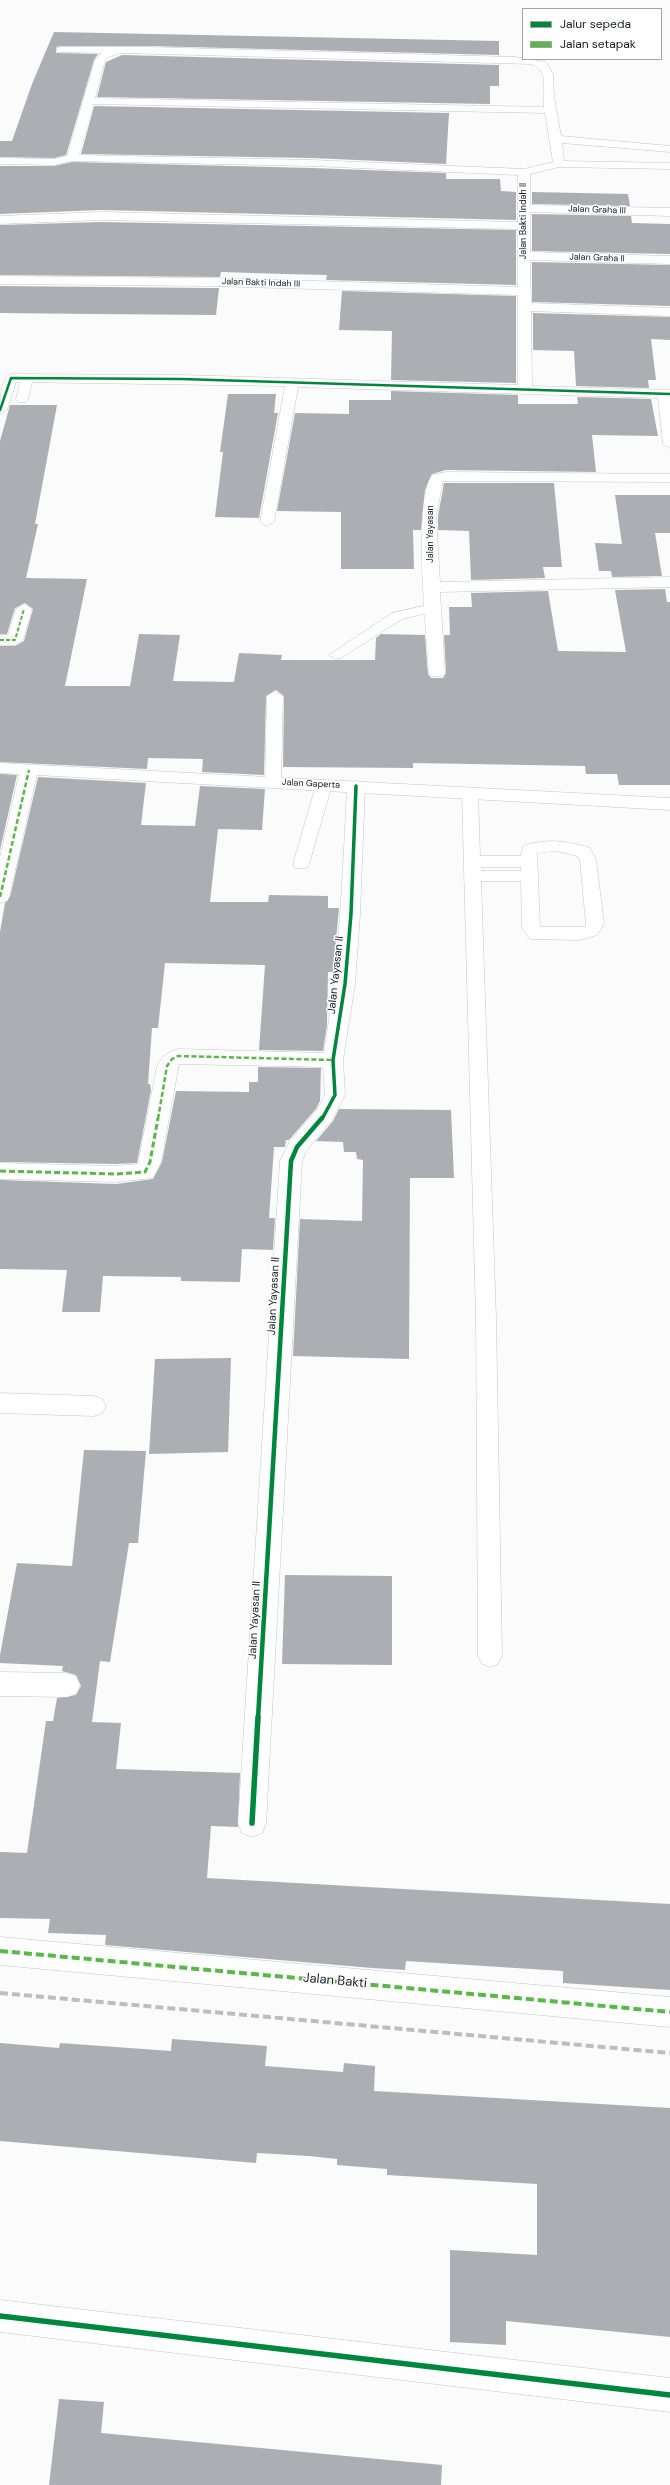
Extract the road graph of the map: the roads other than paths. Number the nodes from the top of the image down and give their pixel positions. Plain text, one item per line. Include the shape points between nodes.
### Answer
1 (61, 50) dead end
2 (118, 50) junction
3 (90, 101) junction
4 (549, 110) junction
5 (557, 140) junction
6 (670, 149) edge
7 (72, 158) junction
8 (0, 160) edge
9 (559, 164) junction
10 (670, 166) edge
11 (524, 172) junction
12 (524, 208) junction
13 (670, 212) edge
14 (0, 220) edge
15 (524, 226) junction
16 (525, 256) junction
17 (670, 260) edge
18 (0, 280) edge
19 (522, 291) junction
20 (524, 307) junction
21 (670, 312) edge
22 (27, 378) junction
23 (292, 383) junction
24 (525, 389) junction
25 (667, 394) edge
26 (22, 399) dead end
27 (0, 410) edge
28 (670, 444) edge
29 (670, 478) edge
30 (267, 522) dead end
31 (670, 582) edge
32 (432, 587) junction
33 (432, 608) junction
34 (24, 609) dead end
35 (0, 640) edge
36 (336, 655) dead end
37 (437, 673) dead end
38 (275, 696) dead end
39 (0, 768) edge
40 (29, 770) junction
41 (273, 782) junction
42 (324, 785) junction
43 (356, 786) junction
44 (470, 793) junction
45 (670, 804) edge
46 (301, 864) dead end
47 (473, 868) junction
48 (529, 869) junction
49 (0, 897) edge
50 (333, 1060) junction
51 (0, 1171) edge
52 (0, 1403) edge
53 (94, 1406) dead end
54 (490, 1656) dead end
55 (0, 1684) edge
56 (67, 1685) dead end
57 (252, 1823) dead end
58 (0, 1951) edge
59 (670, 2012) edge
60 (0, 2316) edge
61 (670, 2395) edge

1 - 2 street
2 - 3 street via 100,60
2 - 4 street via 515,60 538,63 547,69
3 - 4 street
3 - 7 street
4 - 5 street
5 - 6 street
5 - 9 street
7 - 8 street via 54,162
7 - 11 street via 312,163
9 - 10 street, Jalan Bakti Indah II
9 - 11 street, Jalan Bakti Indah II
11 - 12 street, Jalan Bakti Indah II
12 - 13 street, Jalan Graha III
12 - 15 street, Jalan Bakti Indah II
14 - 15 street via 94,216
15 - 16 street, Jalan Bakti Indah II
16 - 17 street, Jalan Graha II
16 - 19 street, Jalan Bakti Indah II
18 - 19 street, Jalan Bakti Indah III via 212,282
19 - 20 street, Jalan Bakti Indah II
20 - 21 street
20 - 24 street, Jalan Bakti Indah II
22 - 23 street
22 - 26 lane
22 - 27 street via 10,378
23 - 24 street
23 - 30 street
24 - 25 street
25 - 28 street
29 - 32 street, Jalan Yayasan via 464,475 437,478 433,484 430,509
31 - 32 street
32 - 33 street
33 - 36 lane via 397,616
33 - 37 street
34 - 35 street via 14,640
38 - 41 lane
39 - 40 street, Jalan Gaperta
40 - 41 street, Jalan Gaperta
40 - 49 street
41 - 42 street, Jalan Gaperta
42 - 43 street, Jalan Gaperta
42 - 46 lane
43 - 44 street, Jalan Gaperta
43 - 50 street, Jalan Yayasan II via 346,984
44 - 45 street, Jalan Gaperta
44 - 47 lane
47 - 48 lane
47 - 54 lane via 486,1318
48 - 48 lane via 531,928 536,935 580,934 591,931 595,924 588,860 584,852 575,848 537,847 529,850
50 - 51 street via 178,1056 167,1066 150,1162 145,1172 116,1174
50 - 57 street, Jalan Yayasan II via 334,1095 331,1106 297,1147 291,1161
52 - 53 street
55 - 56 street
58 - 59 street, Jalan Bakti
60 - 61 street

